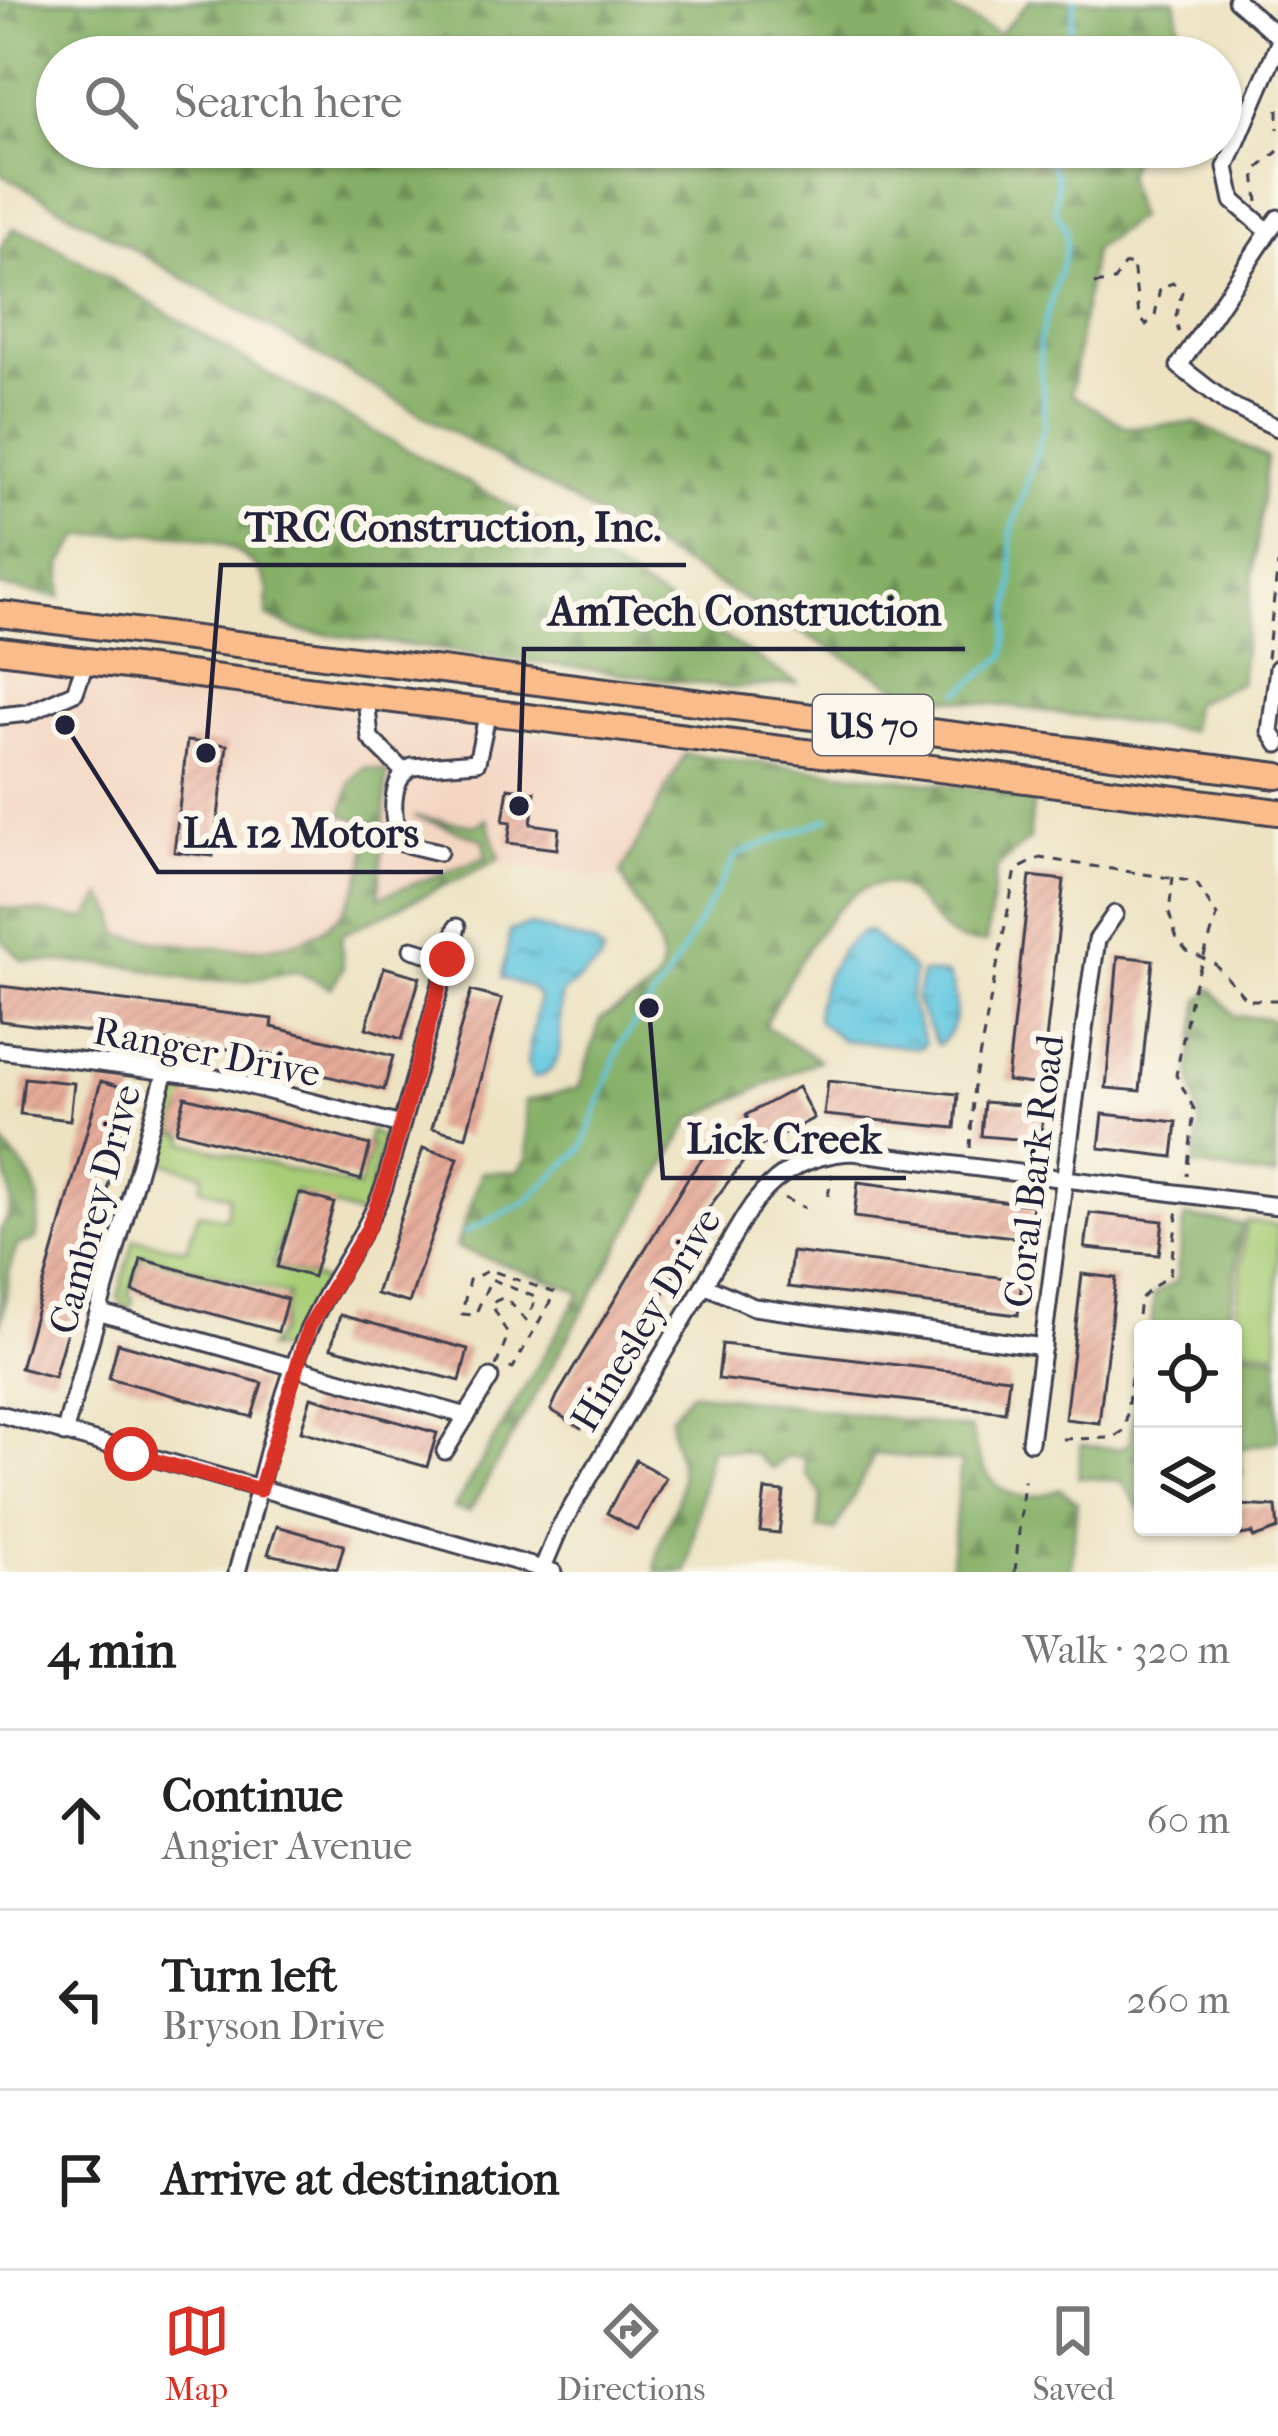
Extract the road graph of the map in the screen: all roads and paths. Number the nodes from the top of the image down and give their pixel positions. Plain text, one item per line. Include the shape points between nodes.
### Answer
1 (1236, 0) edge
2 (1278, 36) edge
3 (1278, 45) edge
4 (1278, 109) edge
5 (1242, 129) edge
6 (1278, 129) edge
7 (1278, 151) edge
8 (1226, 168) edge
9 (1258, 204) dead end
10 (1273, 225) edge
11 (1094, 284) dead end
12 (1179, 332) dead end
13 (1278, 428) edge
14 (0, 614) edge
15 (90, 626) junction
16 (0, 650) edge
17 (86, 661) junction
18 (1278, 668) edge
19 (366, 697) junction
20 (488, 712) junction
21 (0, 716) edge
22 (1278, 744) edge
23 (403, 771) junction
24 (1278, 776) edge
25 (1278, 812) edge
26 (439, 852) dead end
27 (1173, 875) dead end
28 (1155, 913) dead end
29 (1169, 913) junction
30 (1115, 914) dead end
31 (457, 927) dead end
32 (412, 950) dead end
33 (447, 959) junction
34 (1278, 1000) edge
35 (0, 1050) edge
36 (166, 1071) junction
37 (401, 1125) junction
38 (832, 1174) dead end
39 (1066, 1178) junction
40 (828, 1196) dead end
41 (784, 1198) dead end
42 (1278, 1206) edge
43 (805, 1208) dead end
44 (1178, 1208) dead end
45 (704, 1285) junction
46 (101, 1313) junction
47 (1043, 1347) junction
48 (294, 1366) junction
49 (493, 1373) junction
50 (0, 1414) edge
51 (467, 1416) junction
52 (64, 1434) junction
53 (1064, 1439) dead end
54 (1030, 1442) dead end
55 (445, 1450) dead end
56 (1024, 1480) dead end
57 (260, 1490) junction
58 (546, 1571) edge
59 (237, 1572) edge
60 (1015, 1572) edge

1 - 2 street
3 - 5 street
4 - 6 path
7 - 9 path via 1256,171
8 - 10 street via 1233,201
10 - 13 street via 1179,366 1247,416
11 - 12 path via 1114,281 1131,262 1146,325 1160,288 1173,283 1182,292
14 - 15 highway, US 70
15 - 17 highway
15 - 24 highway, US 70
16 - 17 highway, US 70
17 - 19 highway, US 70
17 - 21 street via 75,692
18 - 22 street via 1270,731
19 - 20 highway, US 70
19 - 23 street via 368,734
20 - 23 street via 477,762
20 - 25 highway, US 70
23 - 26 street via 398,836 409,847
27 - 29 path
28 - 29 path
29 - 34 path via 1182,945 1214,963 1240,994
30 - 39 street, Coral Bark Road via 1097,940
31 - 33 street
32 - 33 street
33 - 37 street
35 - 36 street, Ranger Drive
36 - 37 street, Ranger Drive
36 - 46 street, Cambrey Drive
37 - 48 street via 368,1228
38 - 40 path
39 - 42 street, Hinesley Drive
39 - 45 street, Hinesley Drive via 853,1152 819,1156 758,1196
39 - 47 street, Coral Bark Road
41 - 43 path
44 - 53 path via 1170,1273 1140,1299 1125,1430 1114,1438
45 - 47 street via 754,1307
45 - 58 street, Hinesley Drive via 568,1513
46 - 48 street
46 - 52 street, Cambrey Drive
47 - 54 street, Coral Bark Road
48 - 51 street
48 - 57 street
49 - 49 path via 508,1335 491,1303 505,1297 523,1320 537,1298 489,1280 475,1315 462,1314 466,1284 485,1270 555,1291 511,1371
49 - 51 street
50 - 52 street
51 - 55 street
52 - 57 street
56 - 60 path
57 - 58 street
57 - 59 street

